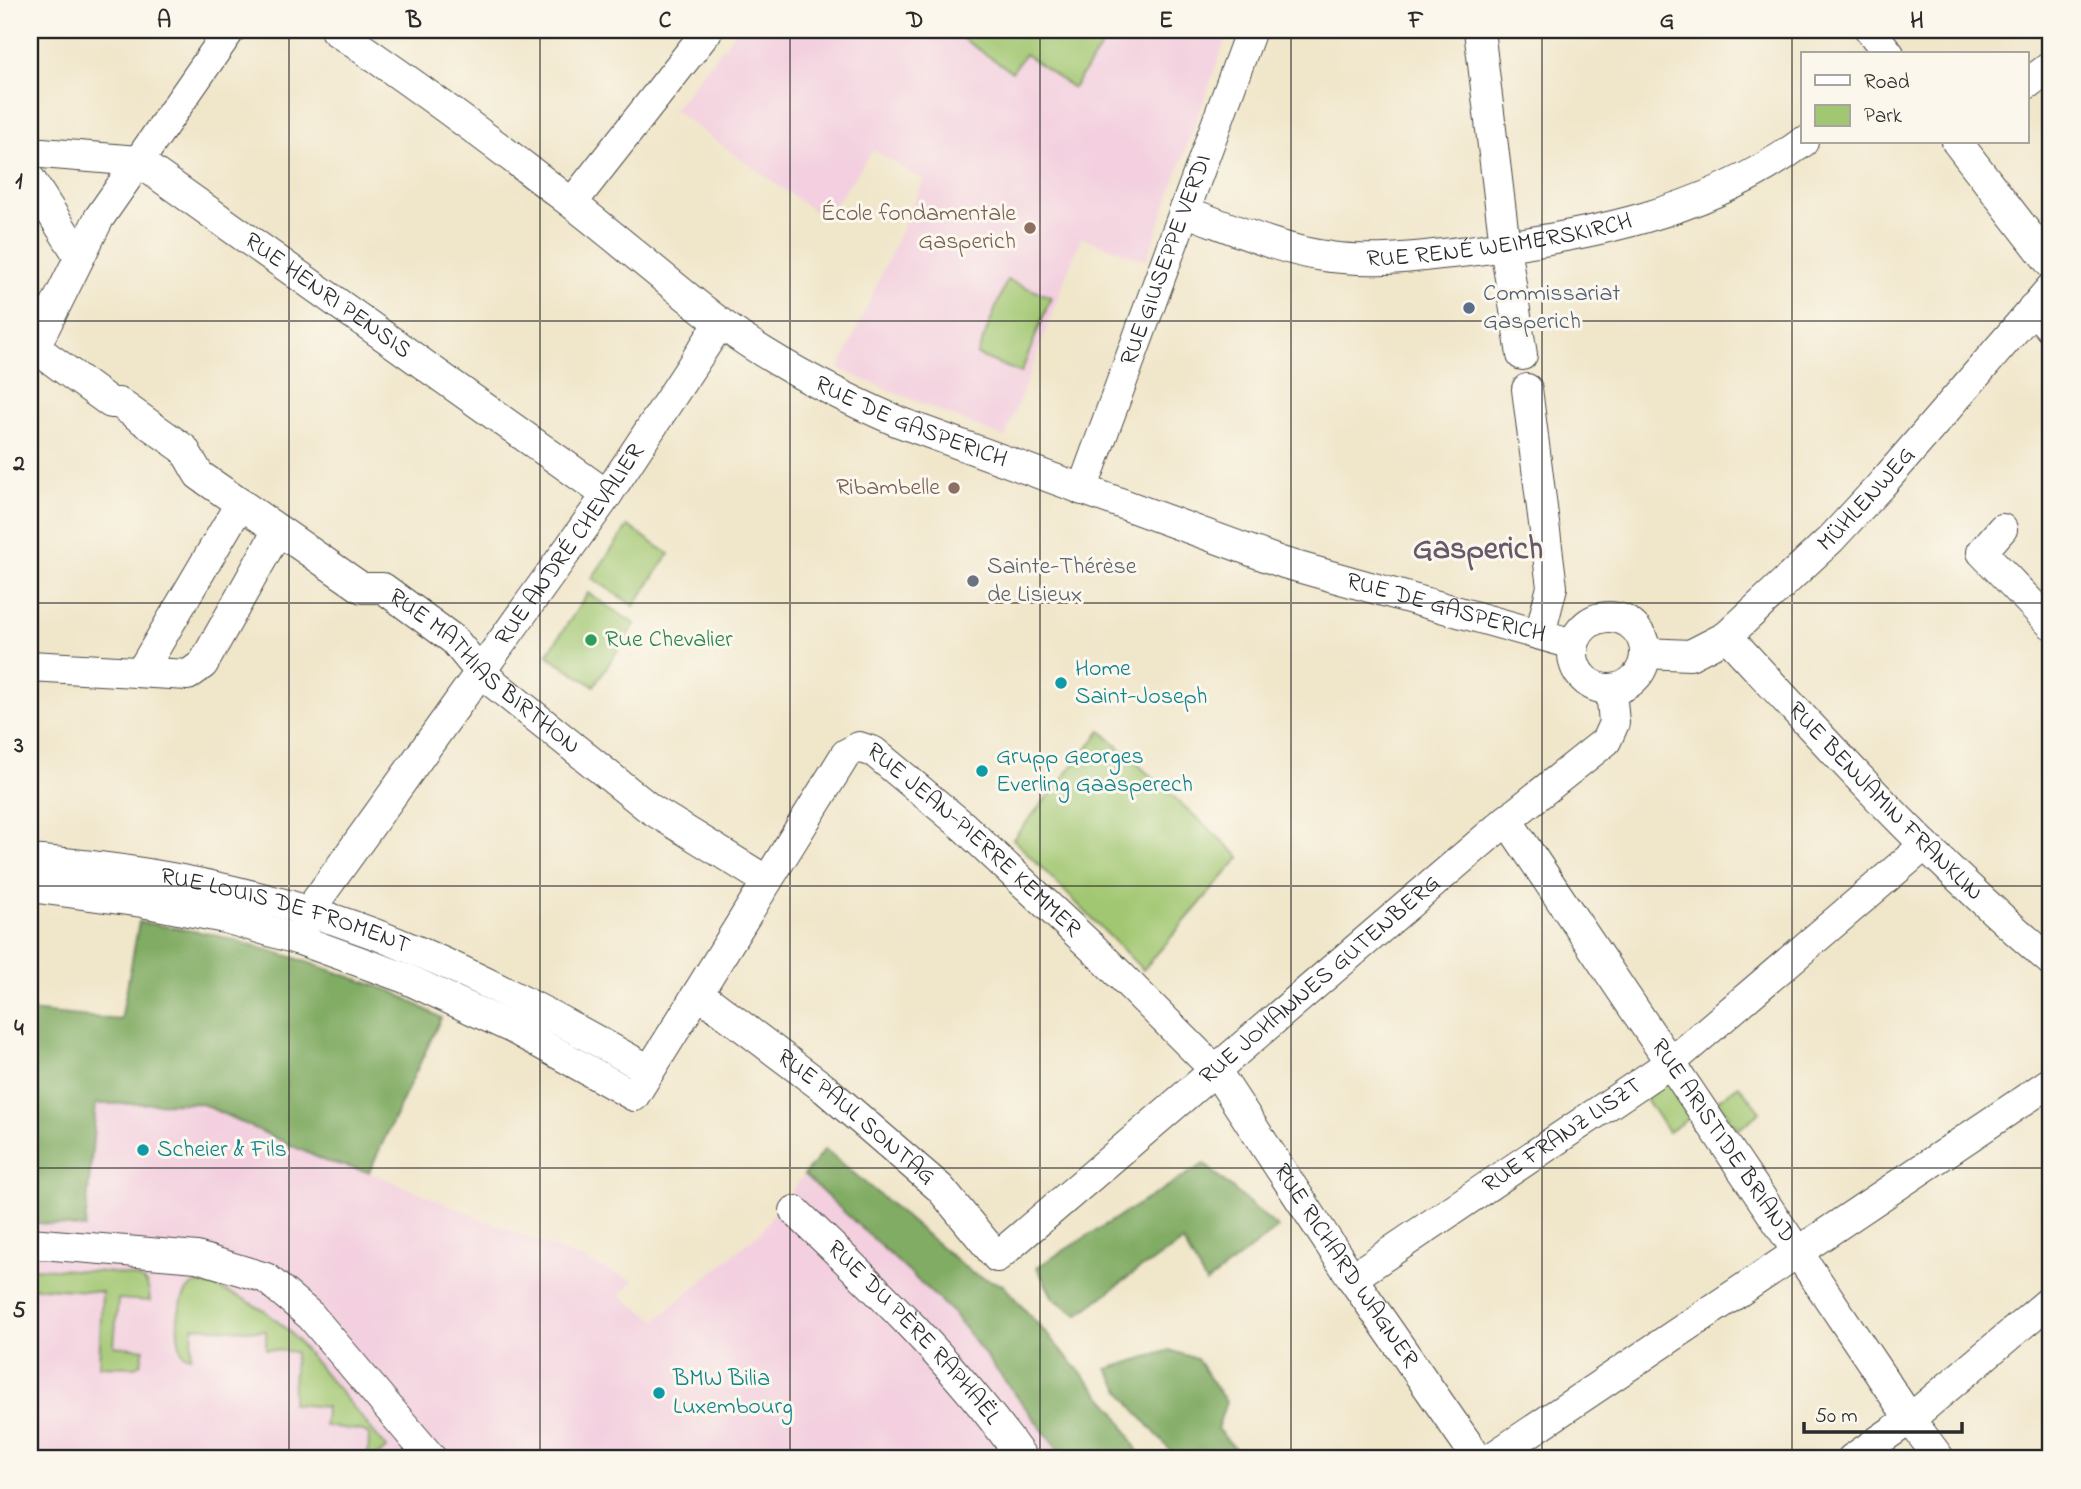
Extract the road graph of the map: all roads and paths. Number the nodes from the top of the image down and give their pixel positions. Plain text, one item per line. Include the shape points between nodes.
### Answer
1 (230, 30) edge
2 (335, 30) edge
3 (708, 30) edge
4 (1251, 30) edge
5 (1479, 30) edge
6 (1870, 30) edge
7 (1887, 52) edge
8 (2051, 66) edge
9 (2028, 83) edge
10 (1801, 143) edge
11 (1959, 144) edge
12 (30, 152) edge
13 (138, 161) junction
14 (30, 178) edge
15 (572, 203) junction
16 (1184, 211) junction
17 (1505, 246) junction
18 (79, 256) junction
19 (2051, 264) edge
20 (2045, 309) edge
21 (720, 323) junction
22 (32, 352) edge
23 (1522, 355) dead end
24 (1527, 389) dead end
25 (1082, 490) junction
26 (607, 495) junction
27 (240, 504) junction
28 (2002, 529) dead end
29 (278, 530) junction
30 (2051, 624) edge
31 (1540, 634) junction
32 (1727, 636) junction
33 (1573, 643) junction
34 (1645, 653) junction
35 (30, 666) edge
36 (141, 672) junction
37 (481, 673) junction
38 (1611, 690) junction
39 (1507, 820) junction
40 (1925, 845) junction
41 (30, 860) edge
42 (767, 881) junction
43 (30, 887) edge
44 (309, 911) junction
45 (300, 940) junction
46 (2051, 961) edge
47 (698, 993) junction
48 (529, 1003) junction
49 (514, 1029) junction
50 (1670, 1063) junction
51 (1216, 1071) junction
52 (647, 1074) junction
53 (2051, 1082) edge
54 (795, 1211) dead end
55 (30, 1242) edge
56 (1798, 1253) junction
57 (997, 1257) joint
58 (1352, 1278) junction
59 (2051, 1300) edge
60 (1910, 1419) junction
61 (432, 1459) edge
62 (1023, 1459) edge
63 (1478, 1459) edge
64 (1490, 1459) edge
65 (1852, 1459) edge
66 (1940, 1459) edge

1 - 13 street
2 - 15 street, RUE DE GASPERICH via 422,89
3 - 15 street
4 - 16 street, RUE GIUSEPPE VERDI
5 - 17 street
6 - 7 street
8 - 9 street
10 - 17 street, RUE RENÉ WEIMERSKIRCH via 1716,192 1646,218 1580,235
11 - 19 street
12 - 13 street
13 - 18 street
13 - 26 street, RUE HENRI PENSIS
14 - 18 street
15 - 21 street, RUE DE GASPERICH
16 - 17 street, RUE RENÉ WEIMERSKIRCH via 1331,257 1401,259
16 - 25 street, RUE GIUSEPPE VERDI
17 - 23 street
18 - 22 street
20 - 32 street, MÜHLENWEG via 1839,530
21 - 25 street, RUE DE GASPERICH via 783,364 857,403
21 - 26 street, RUE ANDRÉ CHEVALIER
22 - 27 street, RUE MATHIAS BIRTHON via 111,403 119,403 184,449 199,475
24 - 31 street via 1552,587
25 - 31 street, RUE DE GASPERICH via 1284,563
26 - 37 street, RUE ANDRÉ CHEVALIER
27 - 29 street, RUE MATHIAS BIRTHON
27 - 36 street
28 - 30 street via 1982,552
29 - 36 street via 203,664 188,675
29 - 37 street, RUE MATHIAS BIRTHON via 362,588 383,588 454,640
31 - 33 street, RUE DE GASPERICH
32 - 34 street, MÜHLENWEG via 1690,654
32 - 40 street, RUE BENJAMIN FRANKLIN
33 - 34 street, RUE DE GASPERICH via 1588,623 1613,617 1636,629
33 - 38 street, RUE DE GASPERICH via 1577,670 1585,680
34 - 38 street via 1631,681
35 - 36 street
37 - 42 street, RUE MATHIAS BIRTHON via 649,808
37 - 44 street, RUE ANDRÉ CHEVALIER
38 - 39 street, RUE JOHANNES GUTENBERG via 1614,723 1605,741
39 - 50 street, RUE ARISTIDE BRIAND
39 - 51 street, RUE JOHANNES GUTENBERG
40 - 46 street, RUE BENJAMIN FRANKLIN
40 - 50 street, RUE FRANZ LISZT
41 - 44 street, RUE LOUIS DE FROMENT via 142,872
42 - 47 street, RUE JEAN-PIERRE KEMMER
42 - 51 street, RUE JEAN-PIERRE KEMMER via 846,754 859,747 874,752 962,825
43 - 45 street, RUE LOUIS DE FROMENT via 225,918
44 - 45 street, RUE ANDRÉ CHEVALIER
44 - 48 street, RUE LOUIS DE FROMENT via 416,950
45 - 49 street, RUE LOUIS DE FROMENT via 405,978
47 - 52 street, RUE JEAN-PIERRE KEMMER
47 - 57 street, RUE PAUL SONTAG via 825,1089 940,1188
48 - 49 street
48 - 52 street, RUE LOUIS DE FROMENT
49 - 52 street, RUE LOUIS DE FROMENT via 634,1096
50 - 56 street, RUE ARISTIDE BRIAND
50 - 58 street, RUE FRANZ LISZT
51 - 57 street, RUE JOHANNES GUTENBERG
51 - 58 street, RUE RICHARD WAGNER
53 - 56 street
54 - 62 street, RUE DU PÈRE RAPHAËL via 921,1338
55 - 61 street via 197,1257 266,1278 311,1316
56 - 60 street, RUE ARISTIDE BRIAND
56 - 64 street
58 - 63 street, RUE RICHARD WAGNER
59 - 60 street
60 - 65 street
60 - 66 street, RUE ARISTIDE BRIAND

